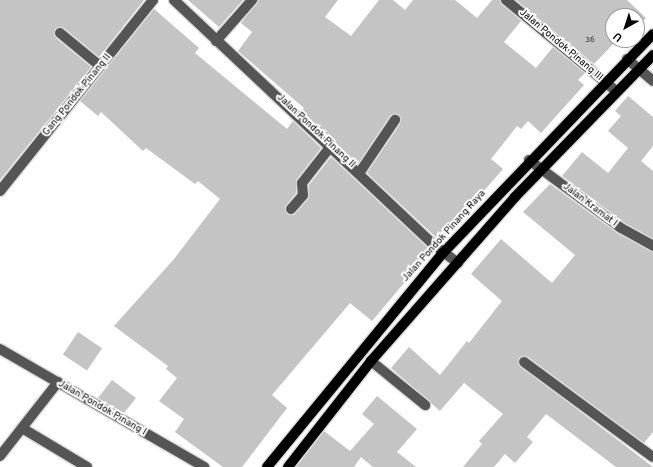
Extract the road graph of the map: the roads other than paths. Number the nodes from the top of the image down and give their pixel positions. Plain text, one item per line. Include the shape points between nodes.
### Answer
1 (153, 0) edge
2 (174, 0) edge
3 (252, 0) edge
4 (506, 0) edge
5 (60, 33) dead end
6 (653, 34) edge
7 (216, 41) junction
8 (653, 55) edge
9 (627, 59) junction
10 (100, 66) junction
11 (638, 69) junction
12 (605, 81) junction
13 (653, 81) edge
14 (616, 91) junction
15 (395, 120) dead end
16 (332, 146) junction
17 (530, 160) junction
18 (542, 169) junction
19 (360, 172) junction
20 (0, 191) edge
21 (291, 208) dead end
22 (653, 246) edge
23 (443, 253) junction
24 (458, 263) junction
25 (0, 349) edge
26 (371, 361) junction
27 (524, 362) dead end
28 (58, 382) junction
29 (426, 406) dead end
30 (22, 428) junction
31 (0, 456) edge
32 (653, 457) edge
33 (86, 467) edge
34 (204, 467) edge
35 (267, 467) edge
36 (288, 467) edge

1 - 10 street, Gang Pondok Pinang II
2 - 7 street, Jalan Pondok Pinang II
3 - 7 street
4 - 12 street, Jalan Pondok Pinang III
5 - 10 street
6 - 9 main road, Jalan Pondok Pinang Raya
7 - 16 street, Jalan Pondok Pinang II
8 - 11 main road
9 - 11 street
9 - 12 main road, Jalan Pondok Pinang Raya
10 - 20 street, Gang Pondok Pinang II
11 - 13 street
11 - 14 main road
12 - 14 street, Jalan Pondok Pinang III
12 - 17 main road, Jalan Pondok Pinang Raya
14 - 18 main road
15 - 19 street
16 - 19 street, Jalan Pondok Pinang II
16 - 21 street via 302,183 303,195
17 - 18 street, Jalan Kramat I
17 - 23 main road, Jalan Pondok Pinang Raya
18 - 22 street, Jalan Kramat I via 621,228
18 - 24 main road
19 - 23 street, Jalan Pondok Pinang II
23 - 24 street, Jalan Pondok Pinang II
23 - 35 main road, Jalan Pondok Pinang Raya
24 - 26 main road
25 - 28 street, Jalan Pondok Pinang I
26 - 29 street
26 - 36 main road
27 - 32 street
28 - 30 street
28 - 34 street, Jalan Pondok Pinang I
30 - 31 street
30 - 33 street

